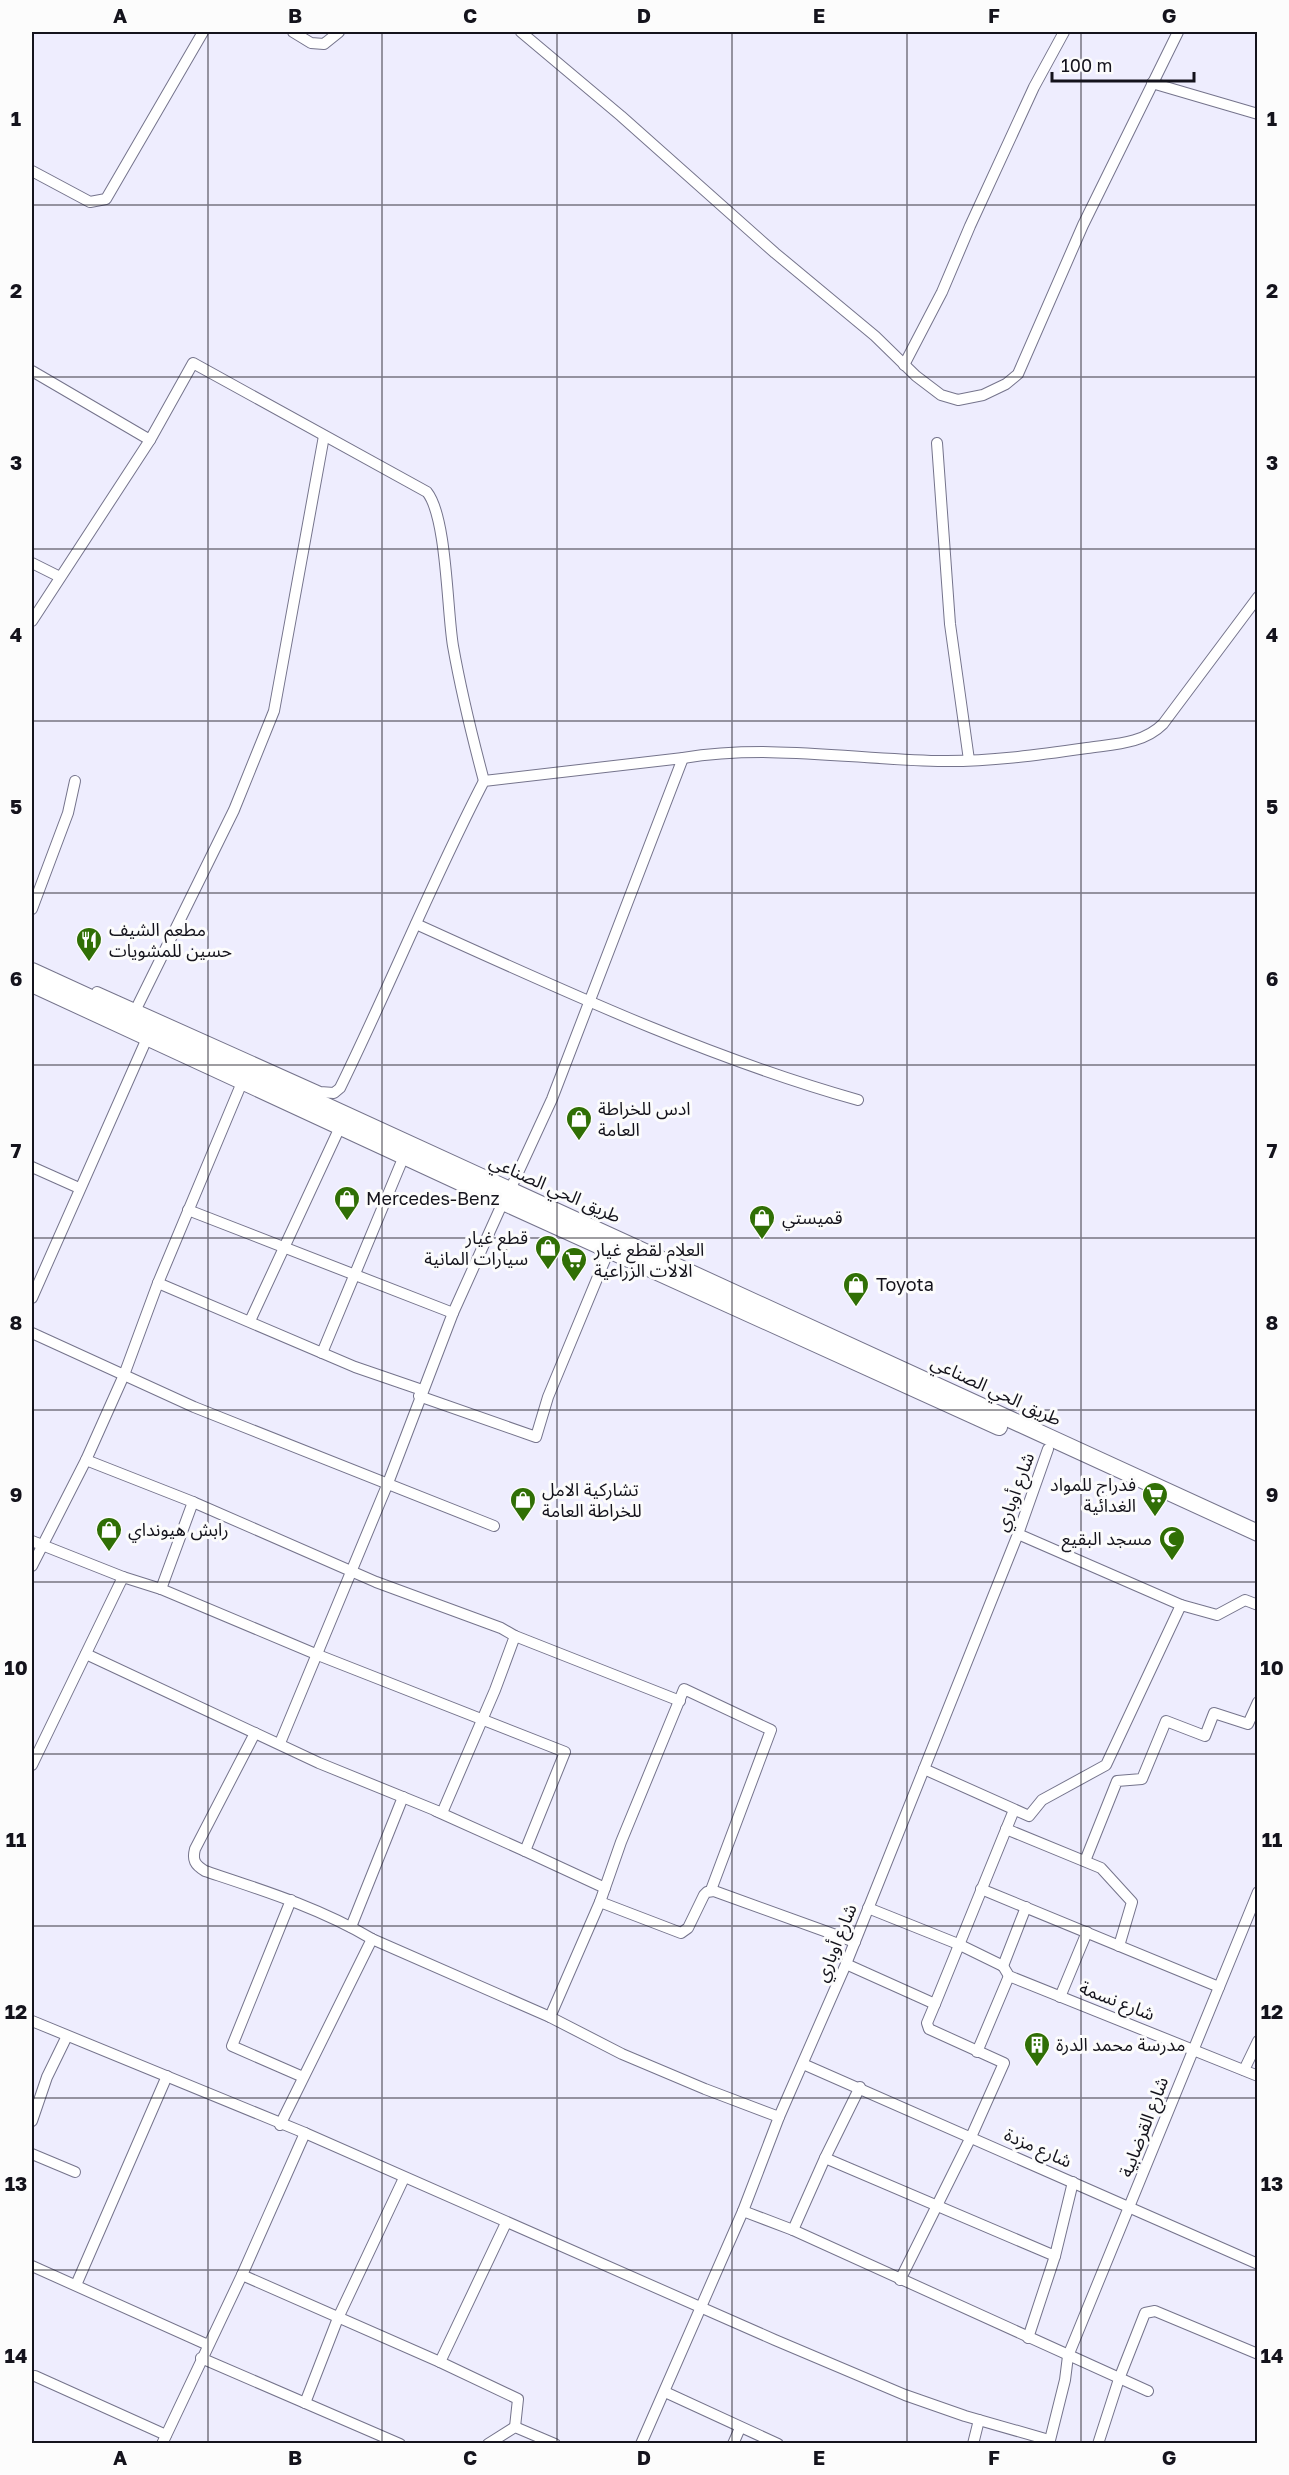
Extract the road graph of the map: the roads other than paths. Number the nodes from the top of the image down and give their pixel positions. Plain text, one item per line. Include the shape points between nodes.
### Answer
1 (203, 32) edge
2 (293, 32) edge
3 (339, 32) edge
4 (521, 32) edge
5 (1064, 32) edge
6 (1178, 32) edge
7 (1152, 83) junction
8 (1257, 112) edge
9 (32, 171) edge
10 (904, 365) junction
11 (32, 371) edge
12 (324, 436) junction
13 (150, 440) junction
14 (937, 443) dead end
15 (32, 563) edge
16 (60, 578) junction
17 (1257, 597) edge
18 (32, 621) edge
19 (683, 758) junction
20 (969, 760) junction
21 (75, 781) dead end
22 (484, 781) junction
23 (32, 909) edge
24 (416, 924) junction
25 (32, 962) edge
26 (32, 971) edge
27 (32, 984) edge
28 (589, 1002) junction
29 (136, 1009) junction
30 (148, 1036) junction
31 (243, 1080) junction
32 (340, 1088) junction
33 (858, 1100) dead end
34 (331, 1107) junction
35 (340, 1127) junction
36 (404, 1156) junction
37 (32, 1167) edge
38 (79, 1188) junction
39 (507, 1196) junction
40 (188, 1209) junction
41 (284, 1248) junction
42 (609, 1250) junction
43 (36, 1274) edge
44 (355, 1275) junction
45 (158, 1283) junction
46 (32, 1298) edge
47 (453, 1313) junction
48 (250, 1321) junction
49 (32, 1334) edge
50 (322, 1353) junction
51 (124, 1375) junction
52 (421, 1393) junction
53 (1048, 1449) junction
54 (86, 1460) junction
55 (388, 1483) junction
56 (193, 1502) junction
57 (494, 1526) dead end
58 (1257, 1533) edge
59 (1018, 1534) junction
60 (36, 1543) edge
61 (1257, 1545) edge
62 (32, 1566) edge
63 (351, 1570) junction
64 (123, 1577) junction
65 (161, 1589) junction
66 (1181, 1605) junction
67 (1257, 1605) edge
68 (515, 1636) junction
69 (86, 1654) junction
70 (318, 1655) junction
71 (680, 1701) junction
72 (1257, 1702) edge
73 (483, 1720) junction
74 (255, 1733) junction
75 (280, 1743) junction
76 (32, 1765) edge
77 (1106, 1765) junction
78 (924, 1769) junction
79 (1118, 1781) junction
80 (403, 1797) junction
81 (1014, 1810) junction
82 (436, 1811) junction
83 (1006, 1829) junction
84 (525, 1851) junction
85 (1085, 1862) junction
86 (605, 1888) junction
87 (981, 1889) junction
88 (711, 1890) junction
89 (1257, 1896) edge
90 (291, 1900) junction
91 (600, 1902) junction
92 (868, 1908) junction
93 (1026, 1908) junction
94 (351, 1927) junction
95 (1087, 1932) junction
96 (372, 1939) junction
97 (855, 1942) junction
98 (958, 1944) junction
99 (1119, 1946) junction
100 (846, 1964) junction
101 (1003, 1966) junction
102 (1009, 1976) junction
103 (1219, 1987) junction
104 (1060, 1997) junction
105 (935, 2004) junction
106 (550, 2017) junction
107 (32, 2021) edge
108 (67, 2036) junction
109 (1257, 2041) edge
110 (1192, 2049) junction
111 (977, 2052) junction
112 (803, 2064) junction
113 (1244, 2070) junction
114 (167, 2076) junction
115 (1257, 2076) edge
116 (303, 2077) junction
117 (860, 2087) junction
118 (779, 2117) junction
119 (32, 2121) edge
120 (280, 2125) junction
121 (305, 2133) junction
122 (971, 2137) junction
123 (32, 2154) edge
124 (825, 2158) junction
125 (75, 2172) dead end
126 (404, 2178) junction
127 (1073, 2182) junction
128 (937, 2207) junction
129 (1130, 2207) junction
130 (743, 2211) junction
131 (506, 2223) junction
132 (794, 2230) junction
133 (1055, 2256) junction
134 (1257, 2265) edge
135 (32, 2266) edge
136 (242, 2275) junction
137 (900, 2280) junction
138 (76, 2284) junction
139 (700, 2308) junction
140 (338, 2318) junction
141 (1028, 2338) junction
142 (208, 2345) junction
143 (1257, 2354) edge
144 (1068, 2356) junction
145 (201, 2358) junction
146 (440, 2362) junction
147 (35, 2376) dead end
148 (1119, 2379) junction
149 (1148, 2391) dead end
150 (665, 2392) junction
151 (305, 2403) junction
152 (979, 2420) junction
153 (515, 2427) junction
154 (740, 2428) junction
155 (164, 2439) edge
156 (1049, 2442) edge
157 (400, 2444) edge
158 (488, 2444) edge
159 (555, 2444) edge
160 (641, 2444) edge
161 (734, 2444) edge
162 (778, 2444) edge
163 (973, 2444) edge
164 (1098, 2444) edge

1 - 9 street via 106,200 90,202
2 - 3 street via 311,43 324,44
4 - 10 street
5 - 10 street via 1034,87 942,292
6 - 7 street
7 - 8 street
7 - 10 street via 1013,380 983,395 958,399 941,395
11 - 13 street
12 - 13 street via 193,363
12 - 22 street via 427,492 433,499 452,642
12 - 29 street via 274,711 234,810
13 - 16 street
14 - 20 street via 950,624
15 - 16 street
16 - 18 street
17 - 20 street via 1155,732 1145,738
19 - 20 street via 789,751
19 - 22 street
19 - 28 street
21 - 23 street via 68,813
22 - 24 street via 448,849
24 - 28 street
24 - 32 street
25 - 29 street
26 - 34 highway, طريق الحي الصناعي
27 - 30 highway
28 - 33 street via 798,1083
28 - 39 street via 552,1099
29 - 32 street via 325,1094
30 - 31 highway
30 - 38 street
31 - 35 highway
31 - 40 street
32 - 34 street
34 - 39 highway, طريق الحي الصناعي
35 - 36 highway
35 - 41 street
36 - 39 highway
36 - 44 street
37 - 38 street
38 - 43 street
39 - 42 highway
39 - 47 street
39 - 58 highway, طريق الحي الصناعي
40 - 41 street
40 - 45 street
41 - 44 street
41 - 48 street
42 - 52 street via 548,1397 536,1437
42 - 53 highway
43 - 46 street
44 - 47 street
44 - 50 street
45 - 48 street
45 - 51 street
47 - 52 street
48 - 50 street
49 - 51 street
50 - 52 street
51 - 54 street
51 - 55 street via 194,1407
52 - 55 street
53 - 59 street, شارع أوباري
53 - 61 highway
54 - 56 street
54 - 60 street
55 - 57 street
55 - 63 street
56 - 63 street
56 - 65 street
59 - 66 street
59 - 78 street, شارع أوباري
60 - 62 street
60 - 64 street
63 - 68 street
63 - 70 street
64 - 65 street
64 - 69 street
65 - 70 street
66 - 67 street via 1217,1615 1245,1600
66 - 77 street
68 - 71 street
68 - 73 street
69 - 74 street
69 - 76 street
70 - 73 street
70 - 75 street
71 - 86 street
71 - 88 street via 684,1689 771,1730
72 - 79 street via 1248,1724 1214,1713 1205,1736 1166,1721 1142,1779
73 - 82 street via 442,1813
73 - 84 street via 565,1752
74 - 75 street
74 - 90 street via 193,1858 196,1866 205,1871
75 - 80 street
77 - 79 street
77 - 81 street via 1042,1800 1029,1816
78 - 81 street
78 - 92 street, شارع أوباري
79 - 85 street
80 - 82 street
80 - 94 street
81 - 83 street
82 - 84 street
83 - 85 street
83 - 87 street
84 - 86 street
85 - 99 street via 1101,1868 1132,1902
86 - 91 street
87 - 93 street
87 - 98 street
88 - 91 street via 681,1933
88 - 97 street
89 - 103 street, شارع القرضابية
90 - 94 street
90 - 116 street via 232,2046
91 - 106 street
92 - 97 street, شارع أوباري
92 - 98 street
93 - 95 street
93 - 101 street
94 - 96 street
95 - 99 street
95 - 104 street
96 - 106 street
96 - 116 street
97 - 100 street, شارع أوباري
98 - 101 street
98 - 105 street
99 - 103 street
100 - 105 street
100 - 112 street, شارع أوباري
101 - 102 street
102 - 104 street, شارع نسمة
102 - 111 street
103 - 110 street, شارع القرضابية
104 - 110 street, شارع نسمة
105 - 111 street via 927,2023 929,2029
106 - 118 street via 622,2054
107 - 108 street
108 - 114 street
108 - 119 street
109 - 113 street
110 - 113 street, شارع نسمة
110 - 129 street, شارع القرضابية
111 - 122 street via 1004,2063
112 - 117 street, شارع مزدة
112 - 118 street, شارع أوباري
113 - 115 street, شارع نسمة
114 - 120 street
114 - 138 street
116 - 120 street
117 - 122 street, شارع مزدة
117 - 124 street
118 - 130 street, شارع أوباري
120 - 121 street
121 - 126 street
121 - 136 street
122 - 127 street, شارع مزدة
122 - 128 street
123 - 125 street
124 - 128 street
124 - 132 street
126 - 131 street
126 - 140 street
127 - 129 street, شارع مزدة
127 - 133 street
128 - 133 street
128 - 137 street
129 - 134 street, شارع مزدة
129 - 144 street, شارع القرضابية
130 - 132 street
130 - 139 street, شارع أوباري
131 - 139 street
131 - 146 street
132 - 137 street
133 - 141 street
135 - 138 street
136 - 140 street
136 - 142 street
137 - 141 street
138 - 142 street
139 - 150 street, شارع أوباري
139 - 152 street via 905,2395
140 - 146 street
140 - 151 street
141 - 144 street
142 - 145 street
143 - 148 street via 1150,2311 1143,2318
144 - 148 street
144 - 156 street, شارع القرضابية
145 - 151 street
145 - 155 street
146 - 153 street via 518,2399
147 - 155 street
148 - 149 street
148 - 164 street
150 - 154 street
150 - 160 street, شارع أوباري
151 - 157 street
152 - 156 street
152 - 163 street
153 - 158 street
153 - 159 street
154 - 161 street
154 - 162 street

